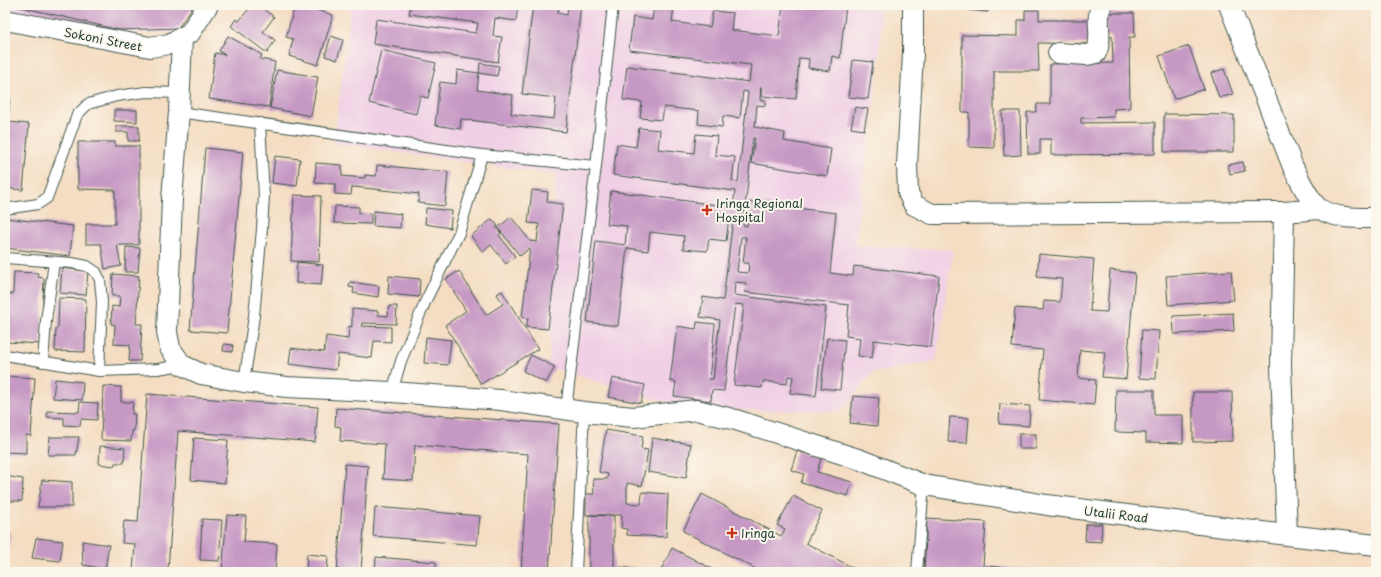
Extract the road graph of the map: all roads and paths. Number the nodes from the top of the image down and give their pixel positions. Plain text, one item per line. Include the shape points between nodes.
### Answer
1 (208, 5) edge
2 (613, 5) edge
3 (913, 5) edge
4 (1102, 5) edge
5 (1230, 5) edge
6 (5, 20) edge
7 (182, 37) junction
8 (1058, 53) dead end
9 (180, 93) junction
10 (179, 112) junction
11 (260, 123) junction
12 (482, 155) junction
13 (596, 166) junction
14 (5, 209) edge
15 (1319, 209) junction
16 (1284, 212) junction
17 (1376, 218) edge
18 (5, 258) edge
19 (54, 262) junction
20 (5, 355) edge
21 (43, 362) junction
22 (182, 365) junction
23 (99, 371) junction
24 (244, 382) junction
25 (392, 392) junction
26 (575, 410) junction
27 (924, 485) junction
28 (1287, 535) junction
29 (1376, 545) edge
30 (576, 572) edge
31 (917, 572) edge

1 - 7 street, Sokoni Street via 190,33
2 - 13 lane
3 - 16 street via 907,165 908,194 914,205 932,214
4 - 8 street via 1098,11 1100,44 1096,53
5 - 15 street via 1293,167 1303,187
6 - 7 street, Sokoni Street via 150,47 169,44
7 - 9 street
9 - 10 street
9 - 14 lane via 146,92 88,104 77,115 48,198 38,204
10 - 11 lane
10 - 22 street via 172,199 167,332 170,348
11 - 12 lane
11 - 24 lane via 264,196 262,229 254,316
12 - 13 lane
12 - 25 lane via 459,233 418,319
13 - 26 lane
15 - 16 street
15 - 17 street via 1352,218
16 - 28 street via 1282,365
18 - 19 lane
19 - 21 lane
19 - 23 lane via 88,266 96,272 100,280 102,302
20 - 21 lane
21 - 23 lane
22 - 23 lane via 158,370
22 - 24 street, Utalii Road via 201,374
24 - 25 street, Utalii Road via 287,387
25 - 26 street, Utalii Road via 501,400
26 - 27 street, Utalii Road via 633,417 697,410 861,460
26 - 30 lane
27 - 28 street, Utalii Road via 1047,505
27 - 31 lane
28 - 29 street, Utalii Road

